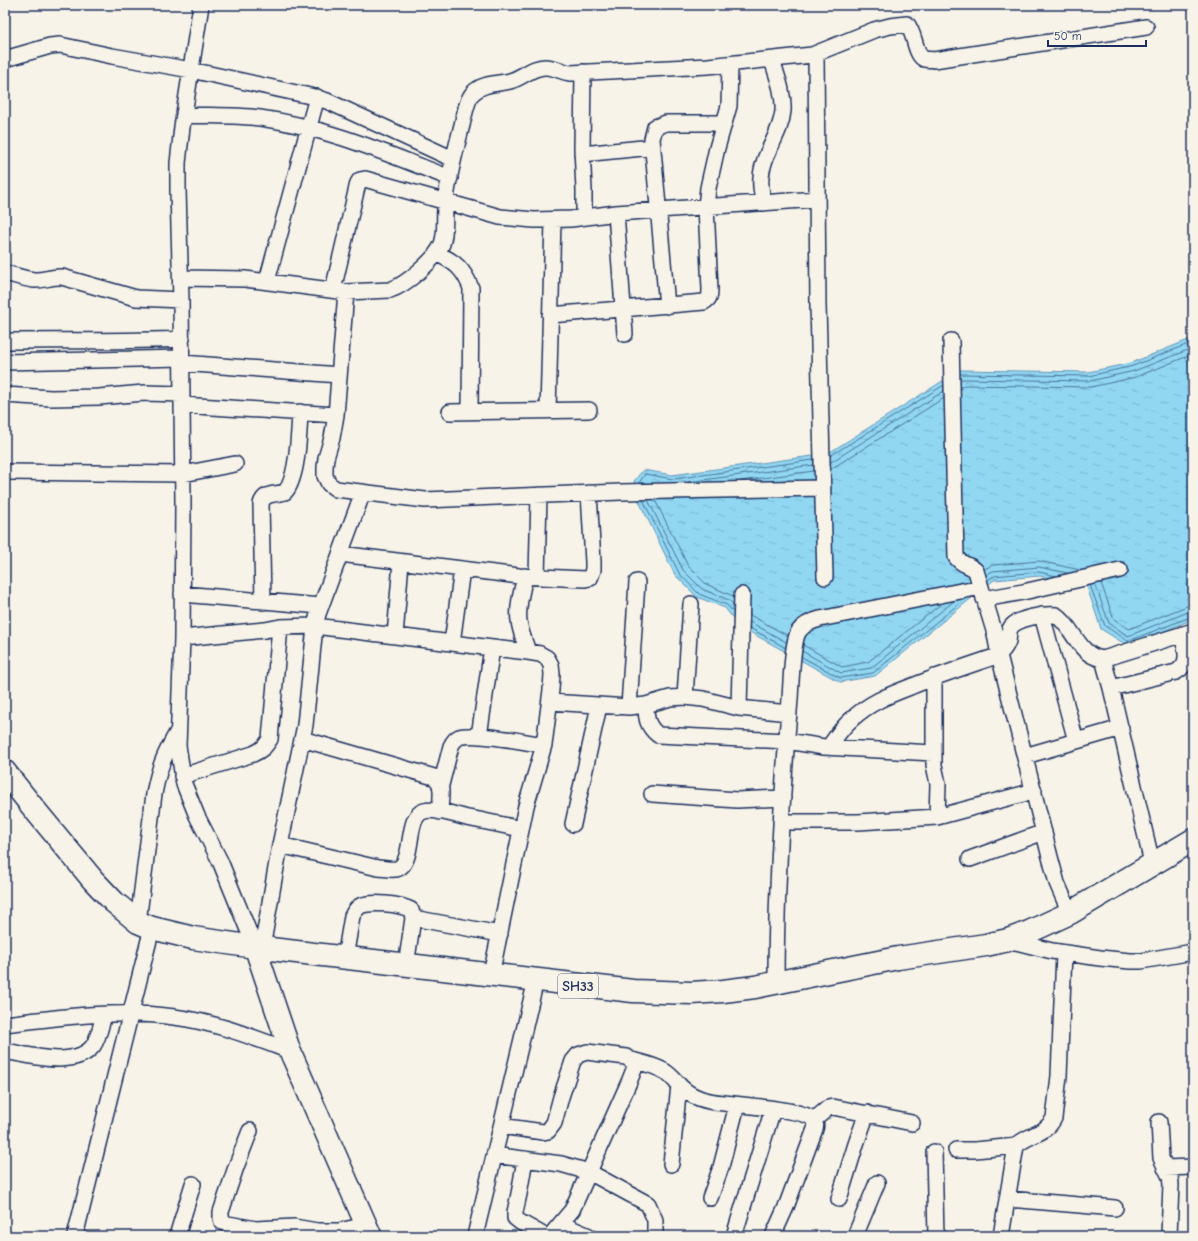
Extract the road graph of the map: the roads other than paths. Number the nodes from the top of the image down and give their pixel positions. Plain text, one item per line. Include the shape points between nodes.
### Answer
1 (201, 5) edge
2 (1146, 27) dead end
3 (816, 54) junction
4 (5, 59) edge
5 (772, 60) junction
6 (730, 64) junction
7 (191, 70) junction
8 (583, 72) junction
9 (317, 97) junction
10 (184, 115) junction
11 (724, 123) junction
12 (309, 128) junction
13 (653, 147) junction
14 (582, 154) junction
15 (453, 159) junction
16 (450, 178) junction
17 (817, 199) junction
18 (445, 200) junction
19 (764, 203) junction
20 (706, 207) junction
21 (658, 210) junction
22 (616, 213) junction
23 (584, 217) junction
24 (553, 220) junction
25 (437, 254) junction
26 (5, 273) edge
27 (181, 278) junction
28 (266, 282) junction
29 (340, 291) junction
30 (181, 300) junction
31 (667, 306) junction
32 (623, 310) junction
33 (550, 315) junction
34 (625, 334) dead end
35 (182, 339) junction
36 (5, 341) edge
37 (951, 341) dead end
38 (182, 360) junction
39 (5, 362) edge
40 (339, 375) junction
41 (5, 395) edge
42 (182, 400) junction
43 (588, 410) dead end
44 (470, 411) junction
45 (548, 411) junction
46 (300, 412) junction
47 (450, 412) dead end
48 (336, 415) junction
49 (235, 464) dead end
50 (5, 472) edge
51 (183, 474) junction
52 (823, 488) junction
53 (363, 492) junction
54 (589, 493) junction
55 (539, 496) junction
56 (340, 554) junction
57 (401, 562) junction
58 (462, 569) junction
59 (1120, 570) dead end
60 (531, 577) junction
61 (825, 577) dead end
62 (637, 582) dead end
63 (983, 593) junction
64 (182, 594) junction
65 (742, 595) dead end
66 (263, 602) junction
67 (691, 604) dead end
68 (320, 606) junction
69 (1042, 615) junction
70 (315, 626) junction
71 (280, 628) junction
72 (1187, 633) edge
73 (395, 636) junction
74 (182, 638) junction
75 (452, 643) junction
76 (492, 648) junction
77 (528, 652) junction
78 (999, 655) junction
79 (1102, 659) junction
80 (934, 677) junction
81 (1111, 688) junction
82 (684, 697) junction
83 (550, 702) junction
84 (646, 704) junction
85 (599, 706) junction
86 (629, 707) junction
87 (739, 708) junction
88 (789, 713) junction
89 (1121, 728) junction
90 (179, 729) junction
91 (479, 736) junction
92 (302, 739) junction
93 (787, 741) junction
94 (1076, 741) junction
95 (544, 745) junction
96 (829, 747) junction
97 (933, 753) junction
98 (1025, 756) junction
99 (5, 772) edge
100 (182, 776) junction
101 (441, 785) junction
102 (1034, 791) junction
103 (652, 794) dead end
104 (783, 798) junction
105 (440, 812) junction
106 (937, 817) junction
107 (782, 822) junction
108 (573, 824) dead end
109 (521, 828) junction
110 (1044, 832) junction
111 (1193, 840) edge
112 (280, 846) junction
113 (970, 859) dead end
114 (1152, 863) junction
115 (1070, 913) junction
116 (413, 918) junction
117 (145, 925) junction
118 (500, 934) junction
119 (1008, 940) junction
120 (258, 948) junction
121 (1193, 952) edge
122 (1064, 953) junction
123 (345, 958) junction
124 (406, 966) junction
125 (491, 975) junction
126 (536, 980) junction
127 (776, 984) junction
128 (131, 1014) junction
129 (104, 1015) junction
130 (5, 1024) edge
131 (5, 1050) edge
132 (290, 1051) junction
133 (632, 1060) junction
134 (679, 1085) junction
135 (737, 1104) junction
136 (772, 1109) junction
137 (867, 1113) junction
138 (814, 1120) junction
139 (1159, 1122) dead end
140 (912, 1123) dead end
141 (501, 1126) junction
142 (250, 1131) dead end
143 (1016, 1146) junction
144 (956, 1150) dead end
145 (934, 1152) dead end
146 (494, 1155) junction
147 (525, 1159) junction
148 (671, 1164) dead end
149 (1193, 1167) edge
150 (1165, 1168) junction
151 (589, 1172) junction
152 (876, 1183) dead end
153 (193, 1184) dead end
154 (710, 1198) dead end
155 (840, 1199) dead end
156 (1007, 1199) junction
157 (1116, 1208) dead end
158 (561, 1224) junction
159 (368, 1231) edge
160 (74, 1236) edge
161 (177, 1236) edge
162 (475, 1236) edge
163 (545, 1236) edge
164 (550, 1236) edge
165 (589, 1236) edge
166 (655, 1236) edge
167 (734, 1236) edge
168 (774, 1236) edge
169 (855, 1236) edge
170 (936, 1236) edge
171 (1001, 1236) edge
172 (1169, 1236) edge

1 - 7 street
2 - 3 street via 934,60 924,59 920,55 911,28 907,24 899,24 857,36
3 - 5 street
3 - 17 street
4 - 7 street via 60,45
5 - 6 street
5 - 19 street via 781,91 783,112 762,169 761,188
6 - 8 street
6 - 11 street via 729,106
7 - 9 street
7 - 10 street
8 - 14 street
8 - 15 street via 561,72 547,66 540,67 511,81 488,85 477,90 472,94 468,105
9 - 12 street
9 - 15 street
10 - 12 street via 260,118
10 - 27 street via 178,163
11 - 13 street via 659,124 653,132
11 - 20 street via 708,188
12 - 16 street via 380,151
12 - 28 street
13 - 14 street
13 - 21 street
14 - 23 street
15 - 16 street
16 - 18 street
17 - 19 street
17 - 52 street
18 - 24 street via 500,216
18 - 25 street via 444,236
18 - 29 street via 372,180 360,180
19 - 20 street
20 - 21 street
20 - 31 street via 710,295 704,302
21 - 22 street
21 - 31 street
22 - 23 street
22 - 32 street
23 - 24 street
24 - 33 street
25 - 29 street via 397,288
25 - 44 street via 455,263 471,288
26 - 30 street via 34,280 62,277 136,298
27 - 28 street via 233,278
27 - 30 street
28 - 29 street
29 - 40 street
30 - 35 street
31 - 32 street
32 - 33 street
32 - 34 street
33 - 45 street
35 - 36 street via 102,342
35 - 38 street
37 - 63 street via 955,550 960,562 976,571
38 - 39 street
38 - 40 street
38 - 42 street
40 - 48 street
41 - 42 street via 51,398 144,393
42 - 46 street
42 - 51 street
43 - 45 street
44 - 45 street
44 - 47 street
46 - 48 street
46 - 66 street via 291,482 285,492 267,495 262,499
48 - 53 street via 326,458 325,476 329,484 336,489
49 - 51 street
50 - 51 street
51 - 64 street
52 - 54 street
52 - 61 street
53 - 55 street via 425,500
53 - 56 street
54 - 55 street
54 - 60 street via 594,562 590,578
55 - 60 street
56 - 57 street
56 - 68 street
57 - 58 street
57 - 73 street
58 - 60 street
58 - 75 street
59 - 63 street via 1023,592
60 - 77 street via 520,596 519,609 519,621
62 - 86 street
63 - 78 street
63 - 88 street via 820,619 804,625 799,630 794,648
64 - 66 street
64 - 74 street
65 - 87 street
66 - 68 street
67 - 82 street
68 - 70 street
69 - 78 street via 1012,625 1006,645
69 - 79 street via 1056,615 1067,625 1087,653
69 - 94 street
70 - 71 street
70 - 73 street
70 - 92 street
71 - 74 street
71 - 100 street via 270,739 266,746 253,754
72 - 79 street
72 - 81 street via 1186,662 1182,668 1176,672
73 - 75 street
74 - 90 street
75 - 76 street
76 - 77 street
76 - 91 street
77 - 83 street via 540,654 551,664
78 - 80 street
78 - 98 street
79 - 81 street
80 - 96 street via 887,695 863,709 842,728
80 - 97 street
81 - 89 street
82 - 84 street
82 - 87 street
83 - 85 street
83 - 95 street
84 - 86 street
84 - 93 street via 648,725 658,735
85 - 86 street
85 - 108 street
87 - 88 street
88 - 93 street
89 - 94 street
89 - 114 street
90 - 100 street via 178,746
90 - 117 street via 161,764 154,794
91 - 95 street
91 - 101 street via 459,737 453,741
92 - 101 street via 434,777
92 - 112 street
93 - 96 street
93 - 104 street
94 - 98 street
95 - 109 street
96 - 97 street
97 - 106 street via 938,784
98 - 102 street
99 - 117 main road, SH33 via 93,880 114,902
100 - 120 street
101 - 105 street
102 - 106 street
102 - 110 street
103 - 104 street via 730,800
104 - 107 street
105 - 109 street
105 - 112 street via 425,811 420,814 412,830 404,864 395,870
106 - 107 street via 858,822
107 - 127 street via 776,922
109 - 118 street
110 - 113 street
110 - 115 street via 1057,884
111 - 114 main road, SH33
112 - 120 street
114 - 115 main road, SH33
115 - 119 main road, SH33
116 - 118 street
116 - 123 street via 411,910 404,906 360,906 352,916
116 - 124 street
117 - 120 main road, SH33 via 218,942
117 - 128 street
118 - 125 street
119 - 122 street
119 - 127 main road, SH33 via 898,958
120 - 123 main road, SH33
120 - 132 street
121 - 122 street via 1136,961
122 - 143 street via 1059,1076 1054,1118 1046,1129
123 - 124 main road, SH33
124 - 125 main road, SH33
125 - 126 main road, SH33
126 - 127 main road, SH33 via 665,993 723,991
126 - 141 street
128 - 129 street
128 - 132 street via 173,1017 212,1024
128 - 160 street
129 - 130 street
129 - 131 street via 92,1048 75,1058 42,1058
132 - 159 street
133 - 134 street via 664,1071
133 - 141 street via 587,1052 578,1055 573,1061 554,1123 548,1131
133 - 151 street via 635,1067
134 - 135 street via 697,1098 709,1102
134 - 148 street
135 - 136 street
135 - 154 street via 721,1167
136 - 138 street via 806,1114
136 - 167 street
137 - 138 street via 833,1107
137 - 140 street
137 - 155 street
138 - 168 street via 816,1129
139 - 150 street via 1161,1158
141 - 146 street
142 - 159 street via 221,1212 222,1222 256,1229 294,1227 317,1231
143 - 144 street
143 - 156 street
145 - 170 street
146 - 147 street
146 - 162 street
147 - 151 street via 562,1164
147 - 163 street via 514,1212 520,1222
149 - 150 street
150 - 172 street via 1172,1184
151 - 158 street via 572,1210
151 - 166 street via 648,1204 655,1220
152 - 169 street
153 - 161 street
156 - 157 street
156 - 171 street
158 - 164 street
158 - 165 street

